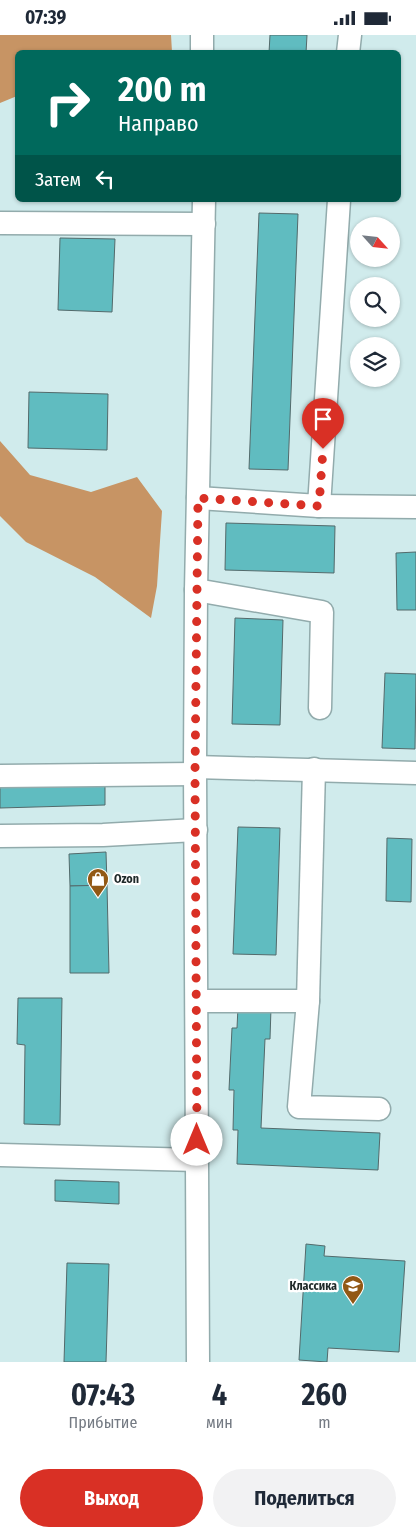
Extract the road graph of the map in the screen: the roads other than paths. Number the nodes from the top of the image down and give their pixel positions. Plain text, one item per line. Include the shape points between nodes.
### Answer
1 (202, 35) edge
2 (350, 35) edge
3 (202, 50) edge
4 (348, 50) edge
5 (204, 202) edge
6 (339, 202) edge
7 (0, 223) edge
8 (204, 224) junction
9 (198, 498) junction
10 (319, 506) junction
11 (416, 507) edge
12 (196, 590) junction
13 (320, 708) dead end
14 (314, 769) junction
15 (195, 770) junction
16 (416, 773) edge
17 (0, 776) edge
18 (196, 830) junction
19 (0, 836) edge
20 (197, 1001) junction
21 (308, 1001) junction
22 (379, 1109) dead end
23 (0, 1155) edge
24 (197, 1160) junction
25 (198, 1362) edge

1 - 3 street
2 - 4 street
5 - 8 street
6 - 10 street
7 - 8 street
8 - 9 street
9 - 10 street
9 - 12 street
10 - 11 street
12 - 13 street via 322,612
12 - 15 street
14 - 15 street
14 - 16 street
14 - 21 street
15 - 17 street
15 - 18 street
18 - 19 street
18 - 20 street
20 - 21 street
20 - 24 street
21 - 22 street via 298,1107
23 - 24 street
24 - 25 street

